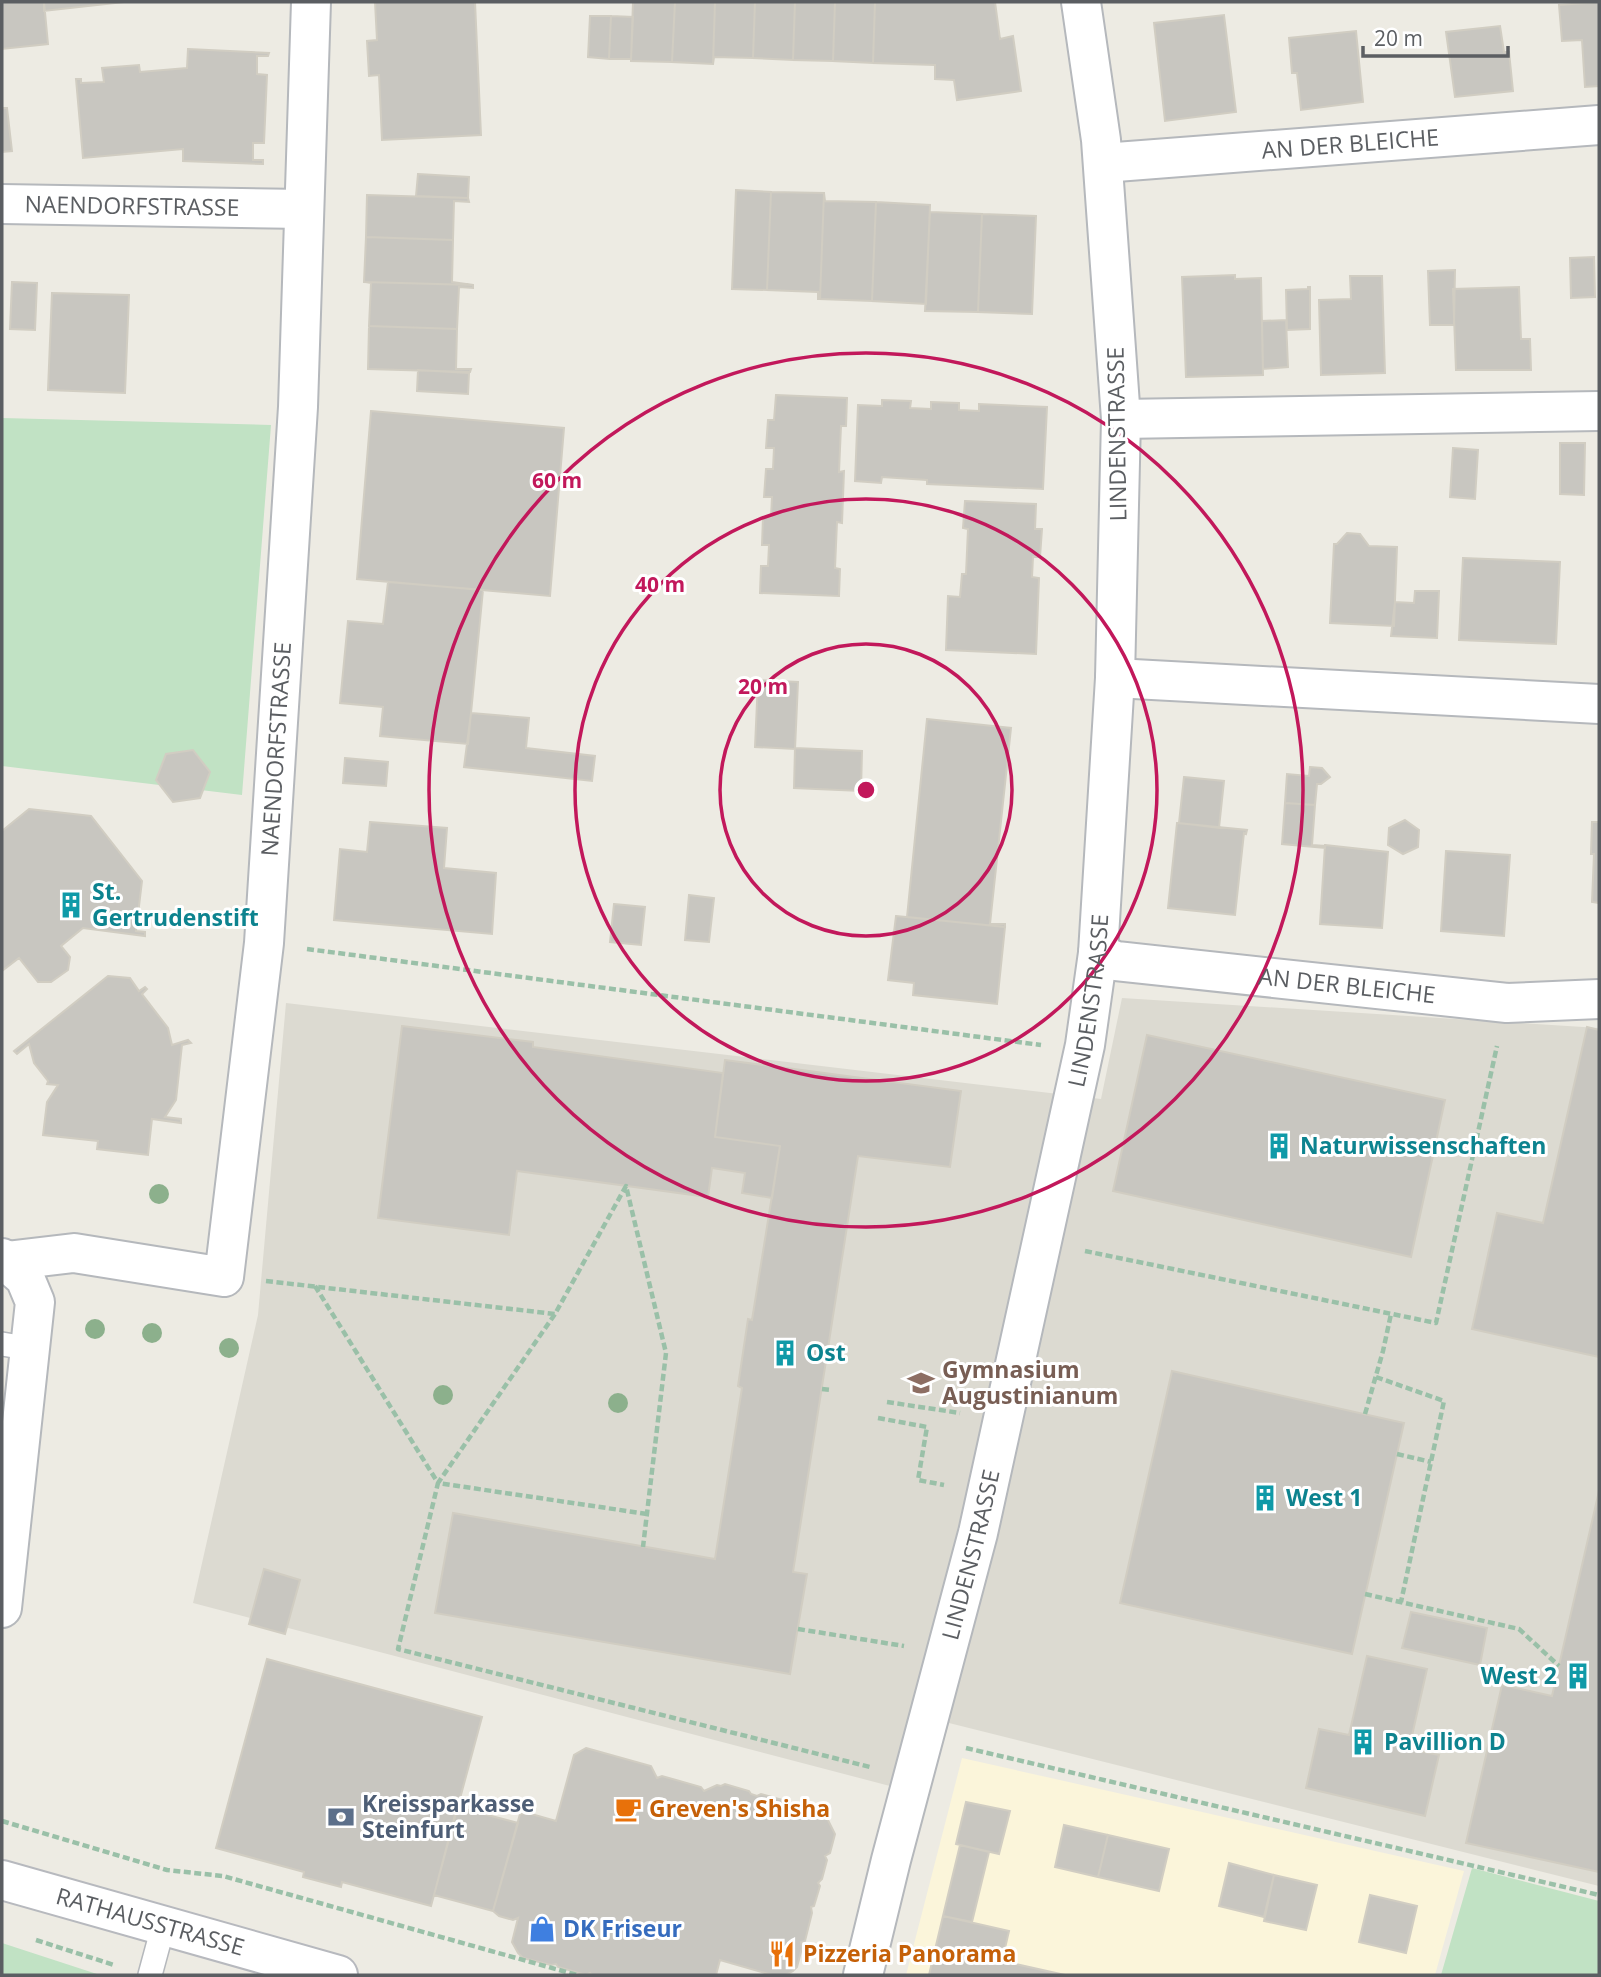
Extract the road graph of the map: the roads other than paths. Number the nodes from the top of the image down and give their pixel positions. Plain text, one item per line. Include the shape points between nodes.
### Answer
1 (311, 2) edge
2 (1081, 2) edge
3 (1599, 125) edge
4 (1102, 163) junction
5 (2, 204) edge
6 (304, 209) junction
7 (1599, 411) edge
8 (1121, 419) junction
9 (1115, 678) junction
10 (1599, 704) edge
11 (1098, 953) junction
12 (1599, 999) edge
13 (4, 1260) edge
14 (17, 1346) edge
15 (10, 1460) edge
16 (2, 1608) edge
17 (2, 1880) edge
18 (163, 1927) junction
19 (150, 1975) edge
20 (338, 1975) edge
21 (863, 1975) edge

1 - 6 street, NAENDORFSTRASSE
2 - 4 street, LINDENSTRASSE
3 - 4 street, AN DER BLEICHE
4 - 8 street, LINDENSTRASSE
5 - 6 street, NAENDORFSTRASSE
6 - 13 street, NAENDORFSTRASSE via 298,407 264,943 224,1277 74,1253
7 - 8 street
8 - 9 street, LINDENSTRASSE
9 - 10 street
9 - 11 street, LINDENSTRASSE
11 - 12 street, AN DER BLEICHE via 1115,961 1507,1003
11 - 21 street, LINDENSTRASSE via 1085,1045 978,1534
13 - 14 street via 25,1278 36,1302
14 - 15 street
15 - 16 street
17 - 18 street, RATHAUSSTRASSE
18 - 19 lane
18 - 20 street, RATHAUSSTRASSE

